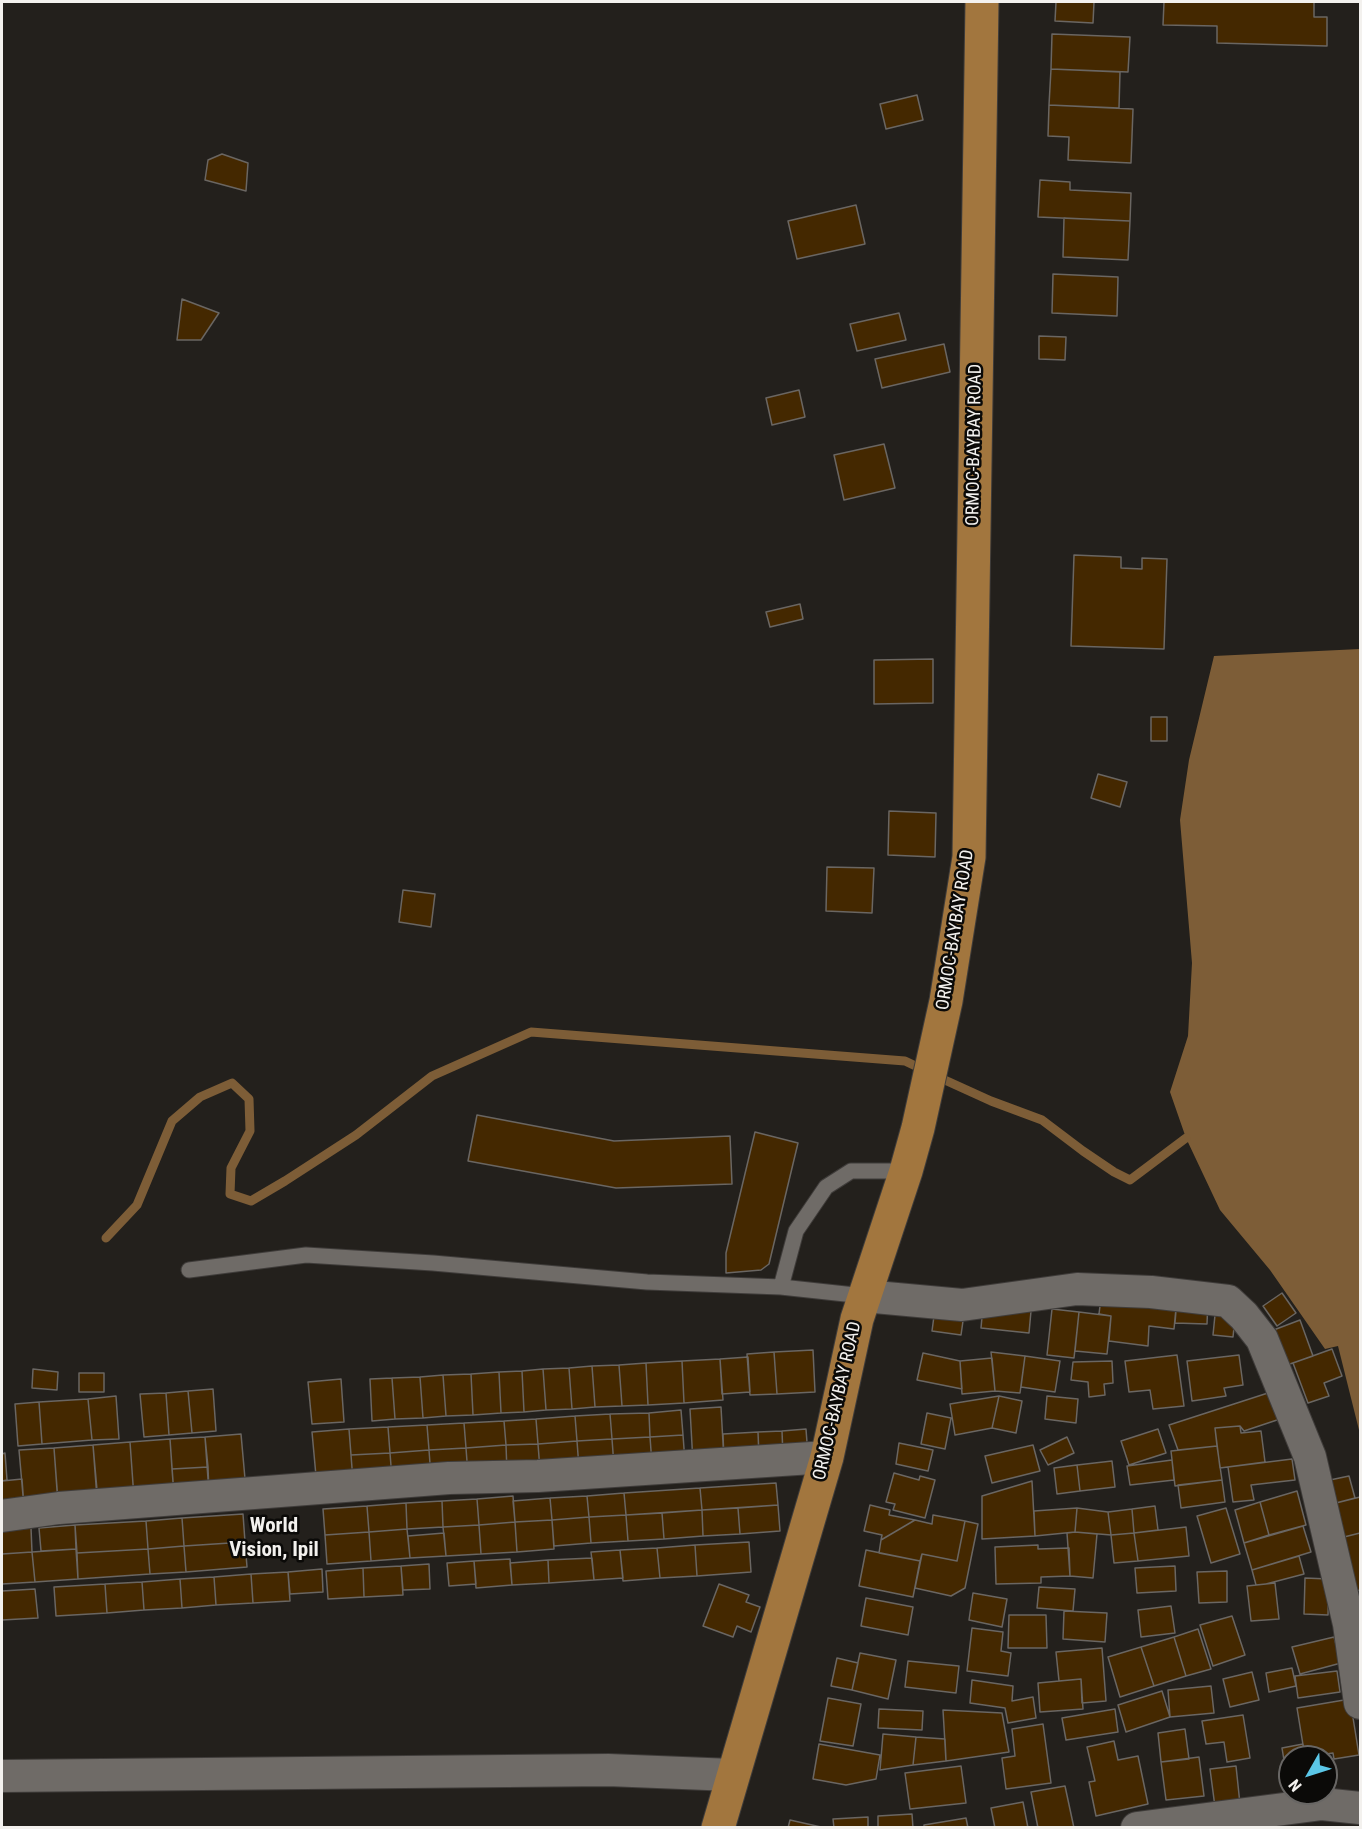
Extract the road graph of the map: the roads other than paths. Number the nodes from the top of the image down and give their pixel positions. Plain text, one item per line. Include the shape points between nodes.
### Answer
1 (982, 2) edge
2 (906, 1171) junction
3 (189, 1270) dead end
4 (781, 1287) junction
5 (864, 1296) junction
6 (827, 1456) junction
7 (2, 1516) edge
8 (1360, 1703) edge
9 (732, 1775) junction
10 (2, 1776) edge
11 (1360, 1808) edge
12 (1323, 1816) edge
13 (1196, 1823) edge
14 (718, 1827) edge
15 (1137, 1827) edge

1 - 2 highway, ORMOC-BAYBAY ROAD via 969,857 946,1001
2 - 4 lane via 851,1171 826,1187 796,1231
2 - 5 highway, ORMOC-BAYBAY ROAD
3 - 4 lane via 306,1255 646,1282
4 - 5 lane
5 - 6 highway, ORMOC-BAYBAY ROAD
5 - 8 street via 962,1305 1077,1289 1228,1301 1262,1339 1310,1458 1349,1624
6 - 7 street via 426,1480 58,1508
6 - 9 highway, ORMOC-BAYBAY ROAD
9 - 10 street via 596,1770
9 - 14 highway, ORMOC-BAYBAY ROAD
11 - 12 street
12 - 13 street
13 - 15 street

